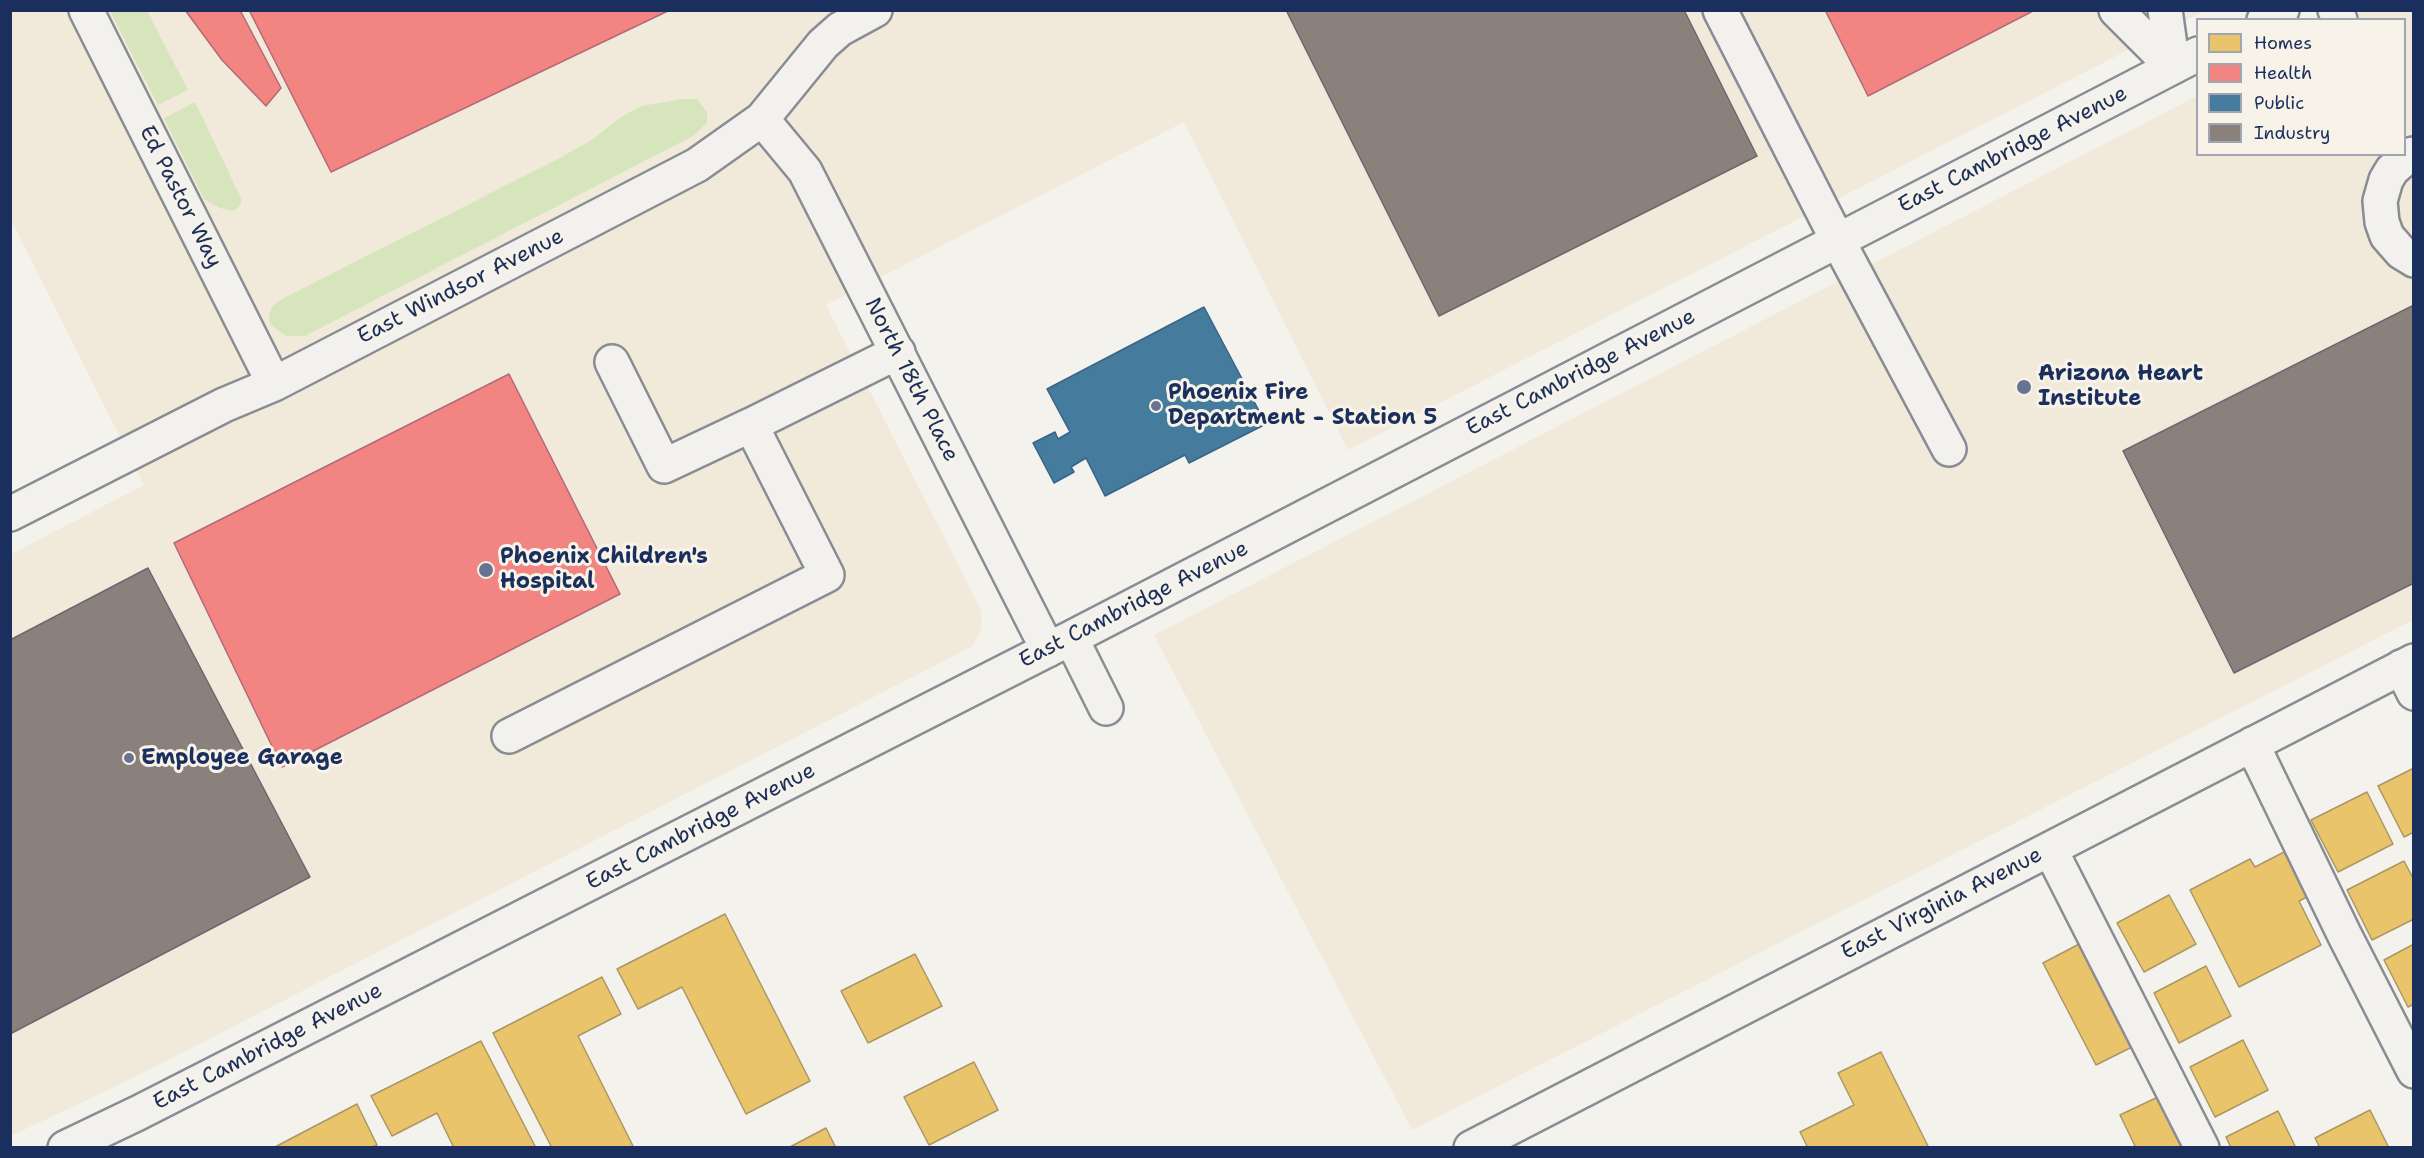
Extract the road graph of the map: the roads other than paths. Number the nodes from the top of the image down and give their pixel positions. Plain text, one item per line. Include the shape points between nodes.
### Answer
1 (86, 10) edge
2 (875, 10) edge
3 (1720, 10) edge
4 (2116, 10) edge
5 (2165, 10) edge
6 (2282, 10) edge
7 (2268, 18) edge
8 (2185, 61) edge
9 (762, 118) junction
10 (2404, 156) edge
11 (1838, 241) junction
12 (2414, 260) edge
13 (898, 352) junction
14 (612, 362) dead end
15 (274, 384) junction
16 (751, 424) junction
17 (1949, 449) dead end
18 (10, 514) edge
19 (1060, 644) junction
20 (2409, 674) edge
21 (1106, 708) dead end
22 (509, 736) dead end
23 (2252, 744) junction
24 (2050, 849) junction
25 (2414, 1071) edge
26 (66, 1148) edge
27 (1471, 1148) edge
28 (2202, 1148) edge

1 - 15 street, Ed Pastor Way
2 - 9 street, East Windsor Avenue via 840,29 823,44
3 - 11 street
4 - 8 street
5 - 8 street
6 - 7 street
8 - 11 street, East Cambridge Avenue
9 - 13 street, North 18th Place via 805,171
9 - 15 street, East Windsor Avenue via 697,165
10 - 12 street via 2386,180 2380,201 2382,222 2401,252
11 - 17 street
11 - 19 street, East Cambridge Avenue
13 - 16 street
13 - 19 street, North 18th Place
14 - 16 street via 664,466
15 - 18 street, East Windsor Avenue via 224,405
16 - 22 street via 827,575
19 - 21 street, North 18th Place
19 - 26 street, East Cambridge Avenue
20 - 23 street, East Virginia Avenue
23 - 24 street, East Virginia Avenue
23 - 25 street
24 - 27 street, East Virginia Avenue
24 - 28 street

